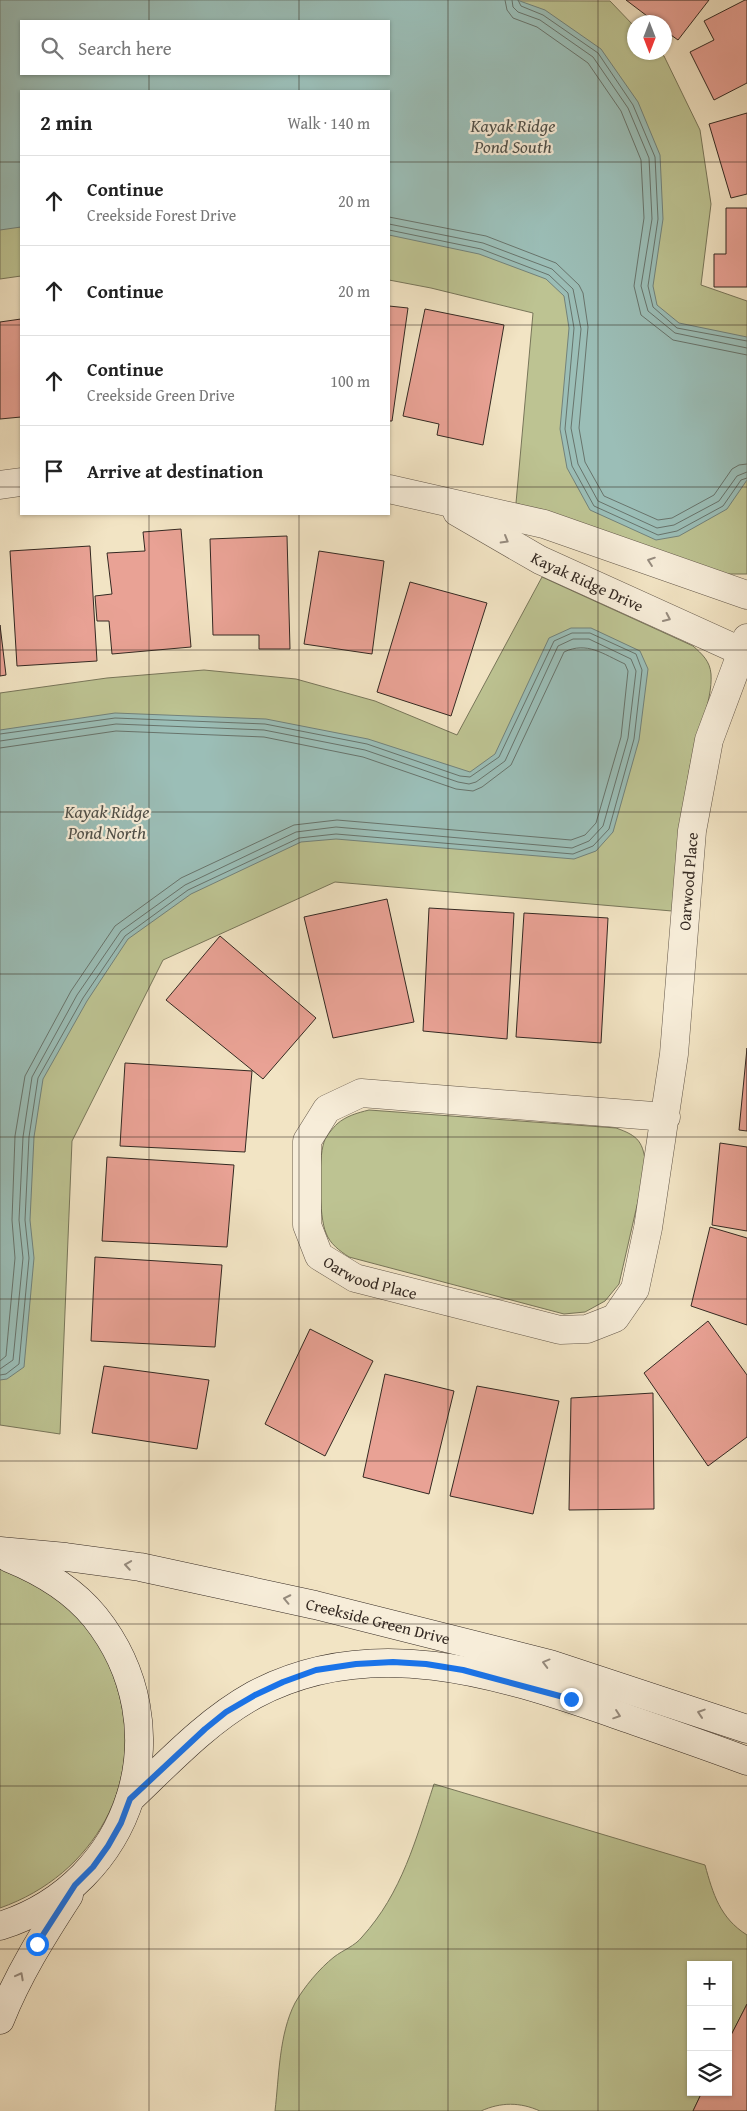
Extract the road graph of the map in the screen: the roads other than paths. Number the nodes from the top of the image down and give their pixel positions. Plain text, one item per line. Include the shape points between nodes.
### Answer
1 (20, 482) edge
2 (0, 485) edge
3 (390, 489) edge
4 (432, 498) junction
5 (747, 595) edge
6 (745, 648) edge
7 (666, 1117) junction
8 (0, 1553) edge
9 (747, 1728) edge
10 (747, 1761) edge
11 (130, 1799) junction
12 (75, 1885) junction
13 (0, 1926) edge
14 (0, 2020) edge

1 - 2 street
3 - 4 street, Kayak Ridge Drive
5 -> 4 street, Kayak Ridge Drive via 544,524
4 -> 6 street, Kayak Ridge Drive via 540,560
6 - 7 street, Oarwood Place via 709,740 692,832
7 - 7 street, Oarwood Place via 360,1093 327,1108 307,1141 307,1225 319,1256 355,1278 560,1330 587,1329 615,1318 635,1289
9 -> 8 street, Creekside Green Drive via 558,1667 315,1605 140,1566
8 - 11 street via 53,1580 75,1597 111,1639 133,1690 138,1717 140,1745
11 -> 10 street, Creekside Green Drive via 226,1712 283,1682 316,1670 356,1664 426,1664 512,1682 571,1699
11 - 12 street via 108,1846
12 - 13 street via 48,1905
14 -> 12 street via 37,1944

